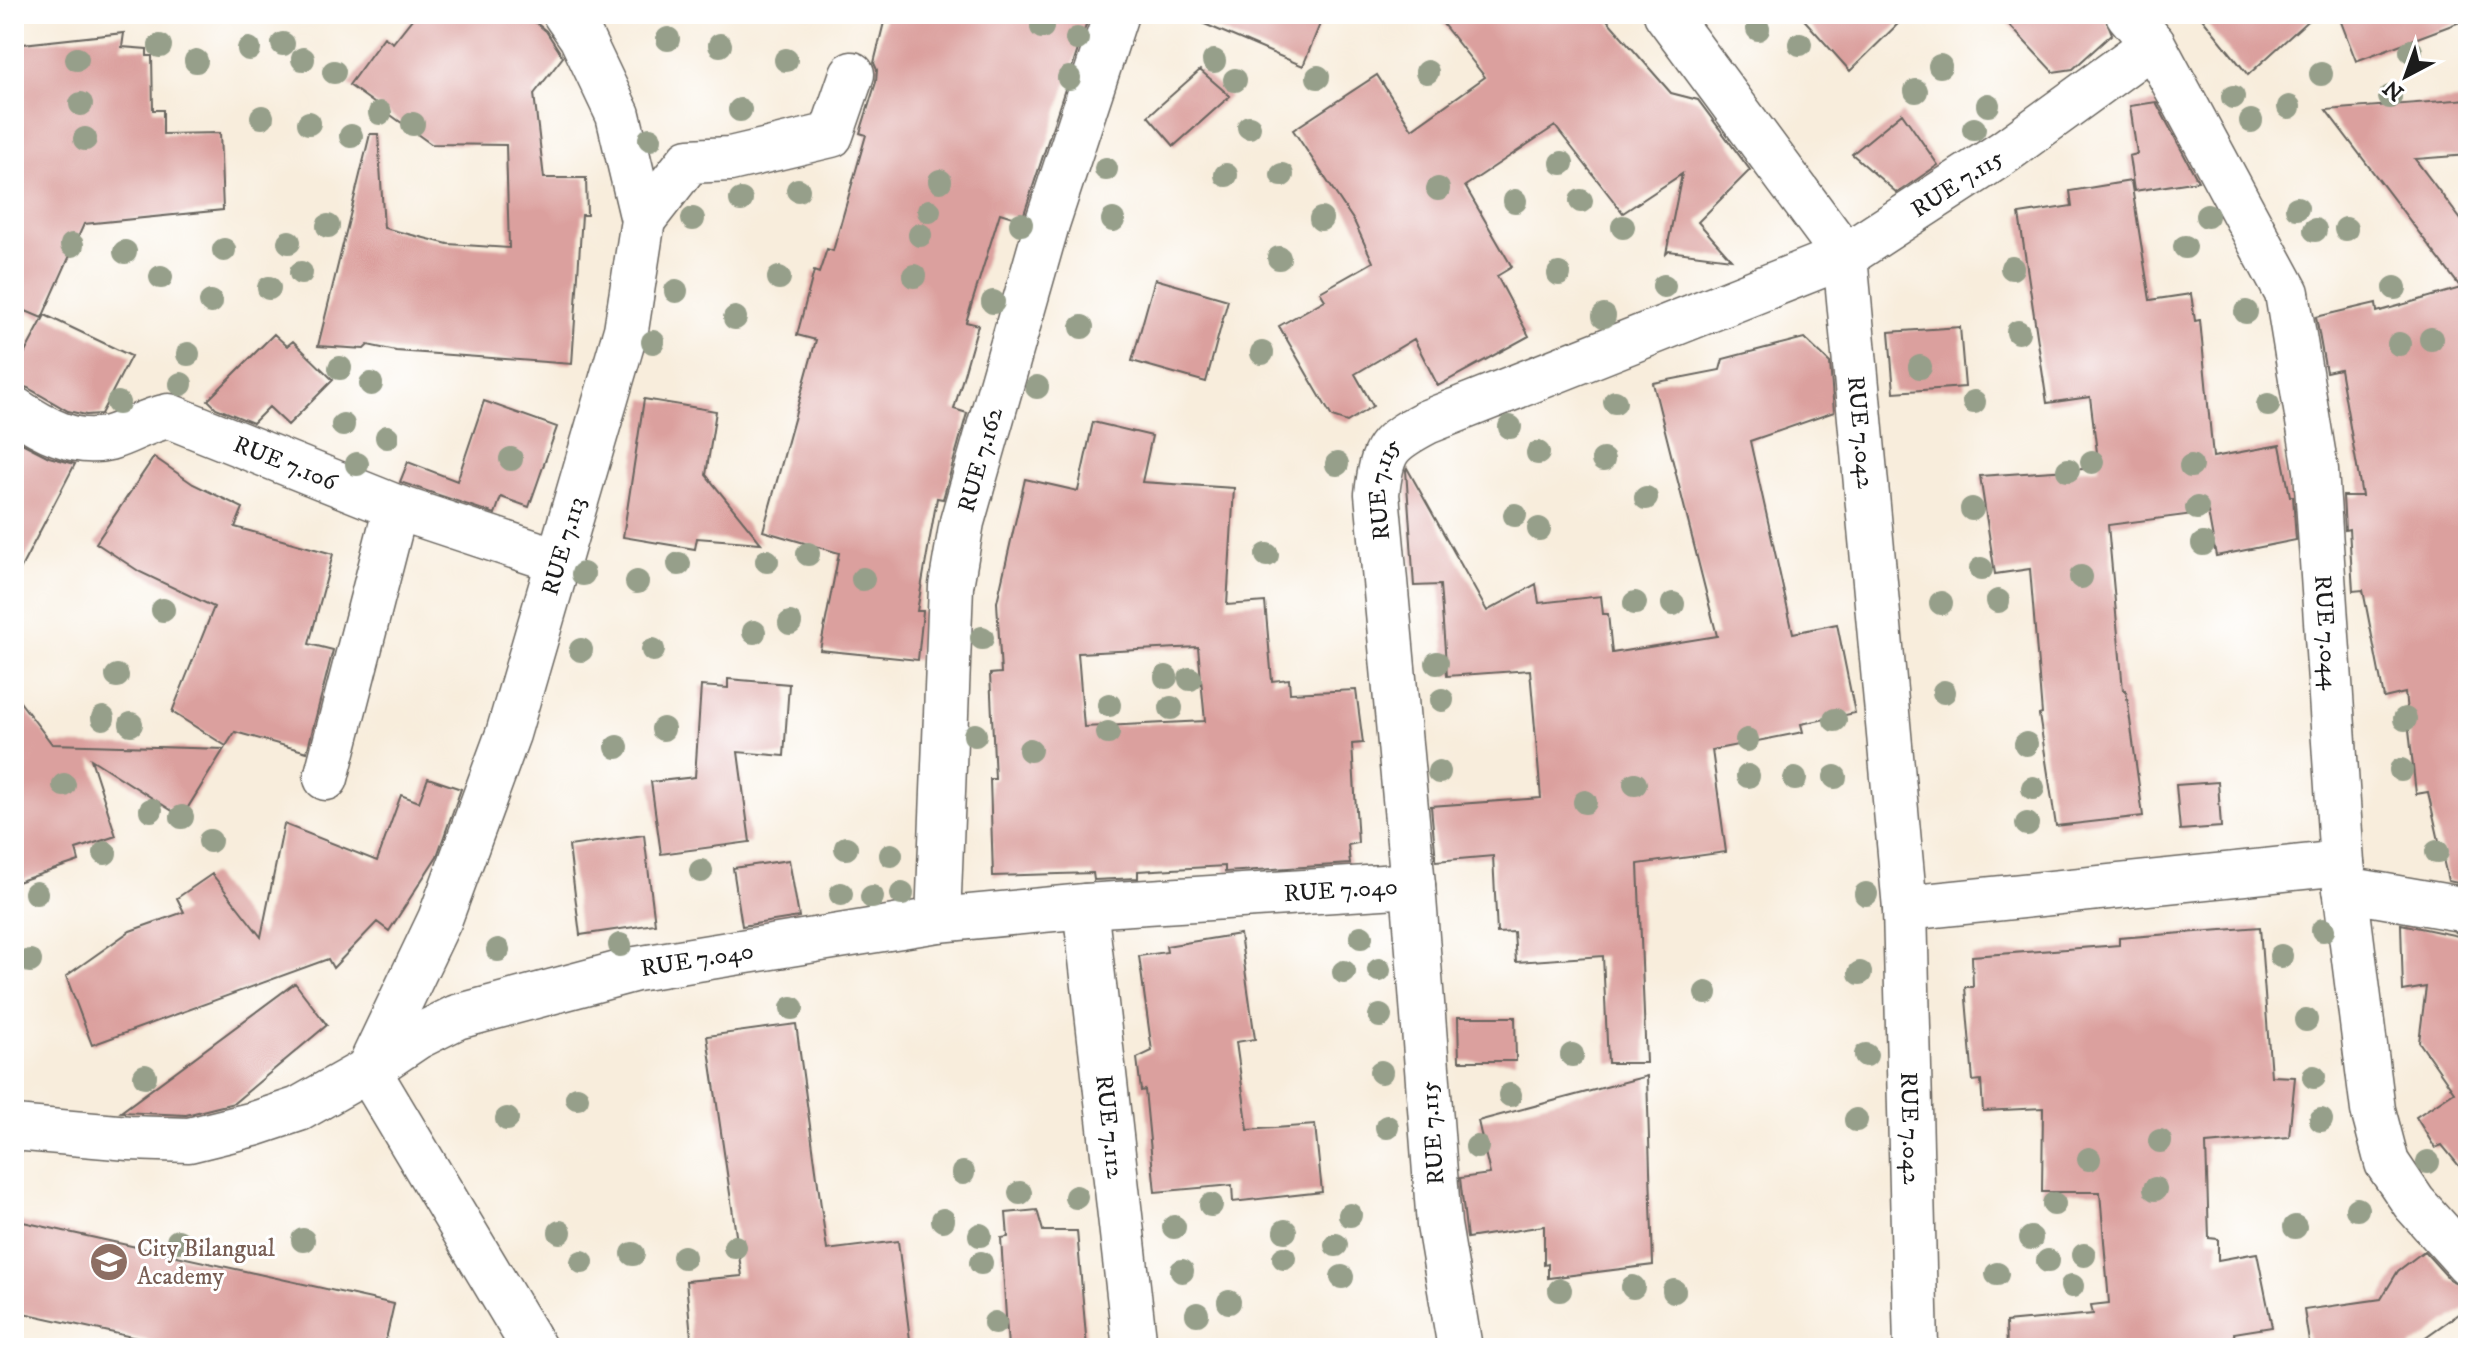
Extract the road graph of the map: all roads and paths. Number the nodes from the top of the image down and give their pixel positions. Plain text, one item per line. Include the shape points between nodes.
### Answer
1 (565, 14) edge
2 (1116, 14) edge
3 (1666, 14) edge
4 (2140, 29) edge
5 (852, 74) dead end
6 (643, 220) junction
7 (1845, 256) junction
8 (14, 409) edge
9 (396, 507) junction
10 (559, 561) junction
11 (326, 778) dead end
12 (2344, 876) junction
13 (1413, 885) junction
14 (1085, 906) junction
15 (1905, 908) junction
16 (2468, 913) edge
17 (938, 920) junction
18 (368, 1070) junction
19 (14, 1128) edge
20 (2468, 1263) edge
21 (534, 1348) edge
22 (1135, 1348) edge
23 (1460, 1348) edge
24 (1916, 1348) edge

1 - 6 street, RUE 7.113 via 618,115
2 - 17 street, RUE 7.162 via 1047,224 962,522 951,586
3 - 7 street
4 - 7 street, RUE 7.115 via 2003,153
4 - 12 street, RUE 7.044 via 2287,293 2316,470
5 - 6 street via 831,135 730,159 689,161
6 - 10 street, RUE 7.113 via 626,330
7 - 13 street, RUE 7.115 via 1395,439 1380,463 1377,494
7 - 15 street, RUE 7.042
8 - 9 street, RUE 7.106 via 33,423 81,442 109,438 169,416
9 - 10 street, RUE 7.106
9 - 11 street
10 - 18 street, RUE 7.113 via 508,734 440,919
12 - 15 street
12 - 16 street
12 - 20 street, RUE 7.044 via 2373,1110 2387,1163 2414,1203
13 - 14 street, RUE 7.040
13 - 23 street, RUE 7.115 via 1439,1225
14 - 17 street, RUE 7.040
14 - 22 street, RUE 7.112
15 - 24 street, RUE 7.042
17 - 18 street, RUE 7.040 via 636,969 506,1002 457,1017
18 - 19 street, RUE 7.040 via 299,1109 189,1140
18 - 21 street

